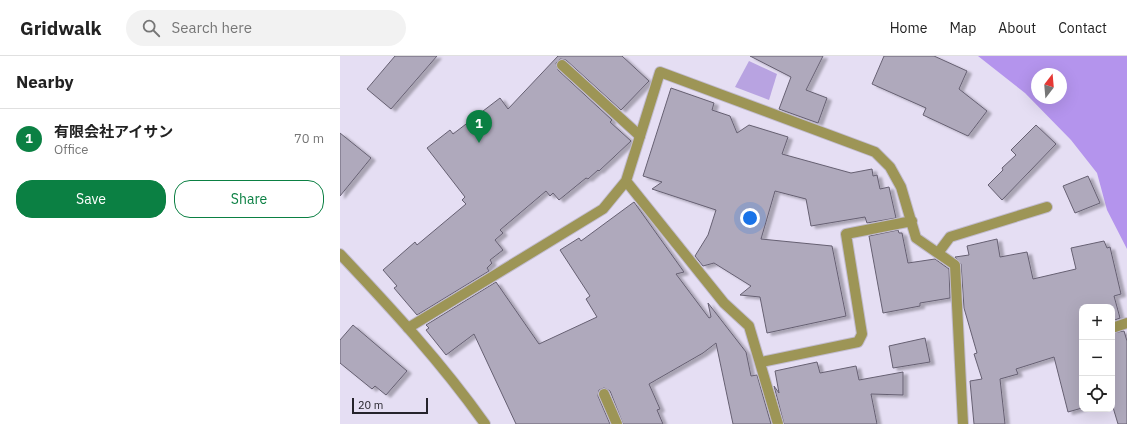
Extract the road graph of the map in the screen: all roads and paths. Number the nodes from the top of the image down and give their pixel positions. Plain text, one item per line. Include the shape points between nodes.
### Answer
1 (562, 65) dead end
2 (640, 136) junction
3 (626, 181) junction
4 (1047, 207) dead end
5 (912, 221) junction
6 (938, 253) junction
7 (340, 254) edge
8 (1127, 323) edge
9 (1115, 326) dead end
10 (408, 328) junction
11 (761, 362) junction
12 (604, 394) dead end
13 (485, 424) edge
14 (617, 424) edge
15 (778, 424) edge
16 (963, 424) edge

1 - 2 street
2 - 3 street
2 - 5 street via 660,72 875,152 890,167 901,187
3 - 10 street via 603,209
3 - 11 street via 724,303 749,326
4 - 6 street via 950,237
5 - 6 street via 916,238
5 - 11 street via 846,234 862,334 858,342
6 - 16 street via 955,265
7 - 10 street
8 - 9 street
10 - 13 street
11 - 15 street
12 - 14 street

